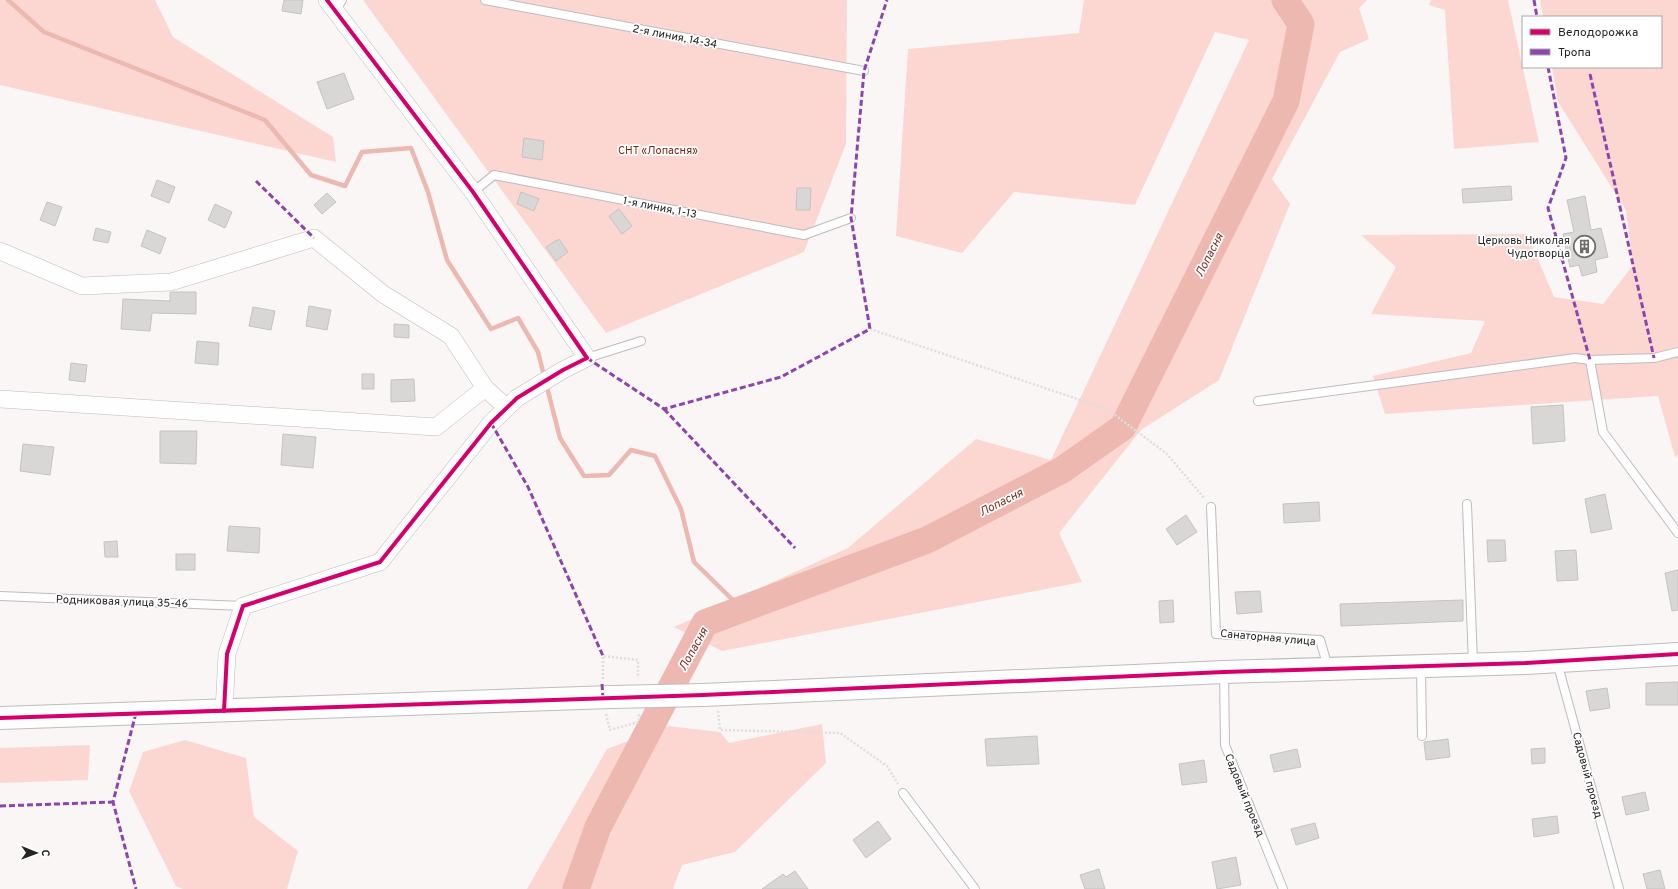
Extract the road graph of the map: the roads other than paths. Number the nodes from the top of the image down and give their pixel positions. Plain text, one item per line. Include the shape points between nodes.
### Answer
1 (485, 0) edge
2 (335, 4) edge
3 (864, 71) dead end
4 (473, 192) junction
5 (851, 218) dead end
6 (0, 251) edge
7 (641, 341) dead end
8 (1678, 352) edge
9 (587, 358) junction
10 (1590, 360) junction
11 (484, 388) junction
12 (0, 399) edge
13 (1258, 401) dead end
14 (512, 403) junction
15 (1467, 504) dead end
16 (1211, 507) road end
17 (1678, 533) edge
18 (0, 596) edge
19 (243, 606) junction
20 (1678, 654) edge
21 (1557, 661) junction
22 (1473, 664) junction
23 (1421, 666) junction
24 (1329, 669) junction
25 (1224, 672) junction
26 (224, 711) junction
27 (0, 718) edge
28 (1422, 736) dead end
29 (903, 793) road end
30 (974, 889) edge
31 (1283, 889) edge
32 (1619, 889) edge

1 - 3 lane, 2-я линия, 14-34
2 - 4 street
4 - 5 lane, 1-я линия, 1-13 via 494,175 804,235
4 - 9 street
6 - 11 street via 82,286 171,282 314,238 382,294 451,336
7 - 9 lane
8 - 10 lane via 1654,358
9 - 14 street via 563,370
10 - 13 lane via 1575,358
10 - 17 lane via 1603,432
11 - 12 street via 436,427
11 - 14 street
14 - 19 street via 491,423 380,562
15 - 22 lane
16 - 24 lane, Санаторная улица via 1216,634 1320,640
18 - 19 lane, Родниковая улица 35-46
19 - 26 street via 227,654
20 - 21 street
21 - 22 street
21 - 32 lane, Садовый проезд
22 - 23 street
23 - 24 street
23 - 28 lane
24 - 25 street
25 - 26 street, bridge via 710,701 607,691
25 - 31 lane, Садовый проезд via 1225,745
26 - 27 street
29 - 30 lane

